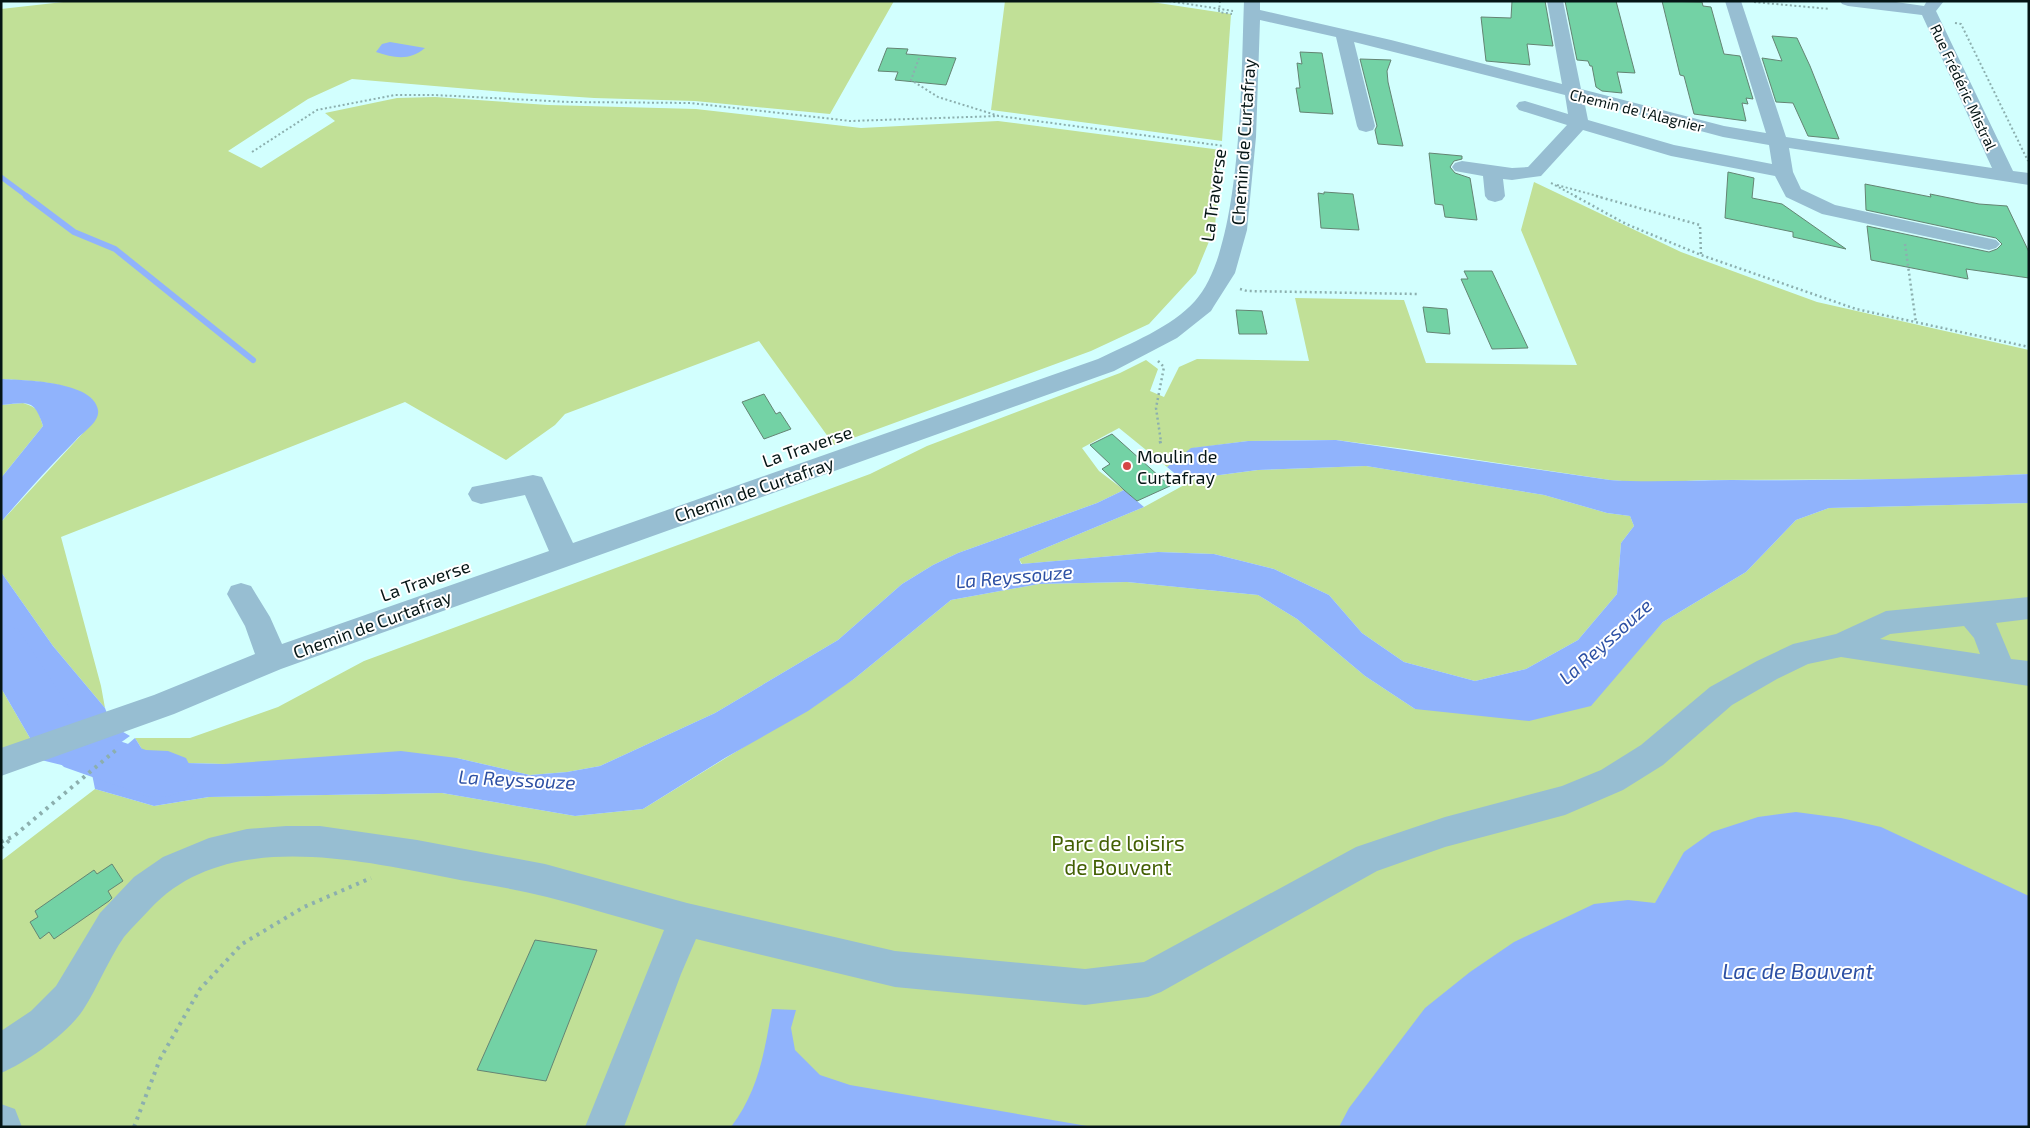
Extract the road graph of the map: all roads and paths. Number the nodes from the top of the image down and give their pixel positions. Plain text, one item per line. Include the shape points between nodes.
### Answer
1 (1169, 1) edge
2 (1220, 1) edge
3 (1556, 1) edge
4 (1733, 1) edge
5 (1747, 1) edge
6 (1842, 5) edge
7 (1932, 6) edge
8 (1252, 7) edge
9 (1219, 9) junction
10 (1344, 34) junction
11 (919, 58) dead end
12 (1574, 94) junction
13 (1525, 106) dead end
14 (999, 116) junction
15 (1579, 123) junction
16 (1366, 126) dead end
17 (1778, 142) junction
18 (1245, 149) junction
19 (252, 152) dead end
20 (1462, 168) dead end
21 (1492, 172) junction
22 (1783, 172) junction
23 (2006, 176) junction
24 (2029, 179) edge
25 (1495, 196) dead end
26 (1902, 226) junction
27 (1989, 244) dead end
28 (1701, 255) junction
29 (1217, 283) junction
30 (1416, 294) dead end
31 (1916, 323) junction
32 (1144, 346) junction
33 (2029, 347) edge
34 (1161, 445) dead end
35 (481, 494) dead end
36 (565, 556) junction
37 (241, 594) dead end
38 (2029, 608) edge
39 (1972, 614) junction
40 (1841, 645) junction
41 (271, 660) junction
42 (2015, 672) edge
43 (118, 734) junction
44 (13, 758) edge
45 (14, 836) junction
46 (1, 842) edge
47 (1, 848) edge
48 (417, 856) junction
49 (687, 920) junction
50 (1, 1054) edge
51 (1, 1123) edge
52 (3, 1127) edge
53 (134, 1127) edge
54 (604, 1127) edge

1 - 9 path
2 - 9 path
3 - 12 street
4 - 17 street
5 - 6 path
6 - 7 street
7 - 23 street, Rue Frédéric Mistral
8 - 9 path
8 - 10 street, Chemin de l'Alagnier
8 - 18 street, Chemin de Curtafray
10 - 12 street, Chemin de l'Alagnier
10 - 16 street
11 - 14 path via 910,80 938,97
12 - 15 street
12 - 17 street, Chemin de l'Alagnier
13 - 15 street
14 - 18 path
14 - 19 path via 850,121 691,103 395,95 317,110
15 - 21 street via 1534,172
15 - 22 street via 1671,150
17 - 22 street
17 - 23 street, Chemin de l'Alagnier
18 - 29 street, Chemin de Curtafray via 1237,230 1224,273
20 - 21 street
21 - 25 street
22 - 26 street via 1793,193 1829,210
23 - 24 street, Chemin de l'Alagnier
26 - 27 street
26 - 31 path
28 - 28 path via 1700,225 1549,182 1626,224
28 - 31 path via 1856,308
29 - 30 path via 1247,291
29 - 32 street, Chemin de Curtafray via 1203,306 1168,333
31 - 33 path
32 - 34 path via 1164,367 1156,408
32 - 36 street, Chemin de Curtafray via 1106,365
35 - 36 street via 533,484
36 - 41 street, Chemin de Curtafray
37 - 41 street via 255,617
38 - 39 street
39 - 40 street via 1886,623
39 - 42 street
40 - 42 street
40 - 49 street via 1804,653 1721,696 1652,755 1612,780 1565,800 1445,832 1368,858 1148,979 1085,987 895,969
41 - 43 street, Chemin de Curtafray via 163,705
43 - 44 street, Chemin de Curtafray
43 - 45 path via 73,785
45 - 46 path
45 - 47 path
48 - 49 street via 545,880
48 - 50 street via 320,841 286,841 247,845 209,854 175,868 146,889 112,926 69,999 44,1024
48 - 53 path via 304,907 242,944 200,989 160,1059
49 - 54 street via 664,969
51 - 52 street

